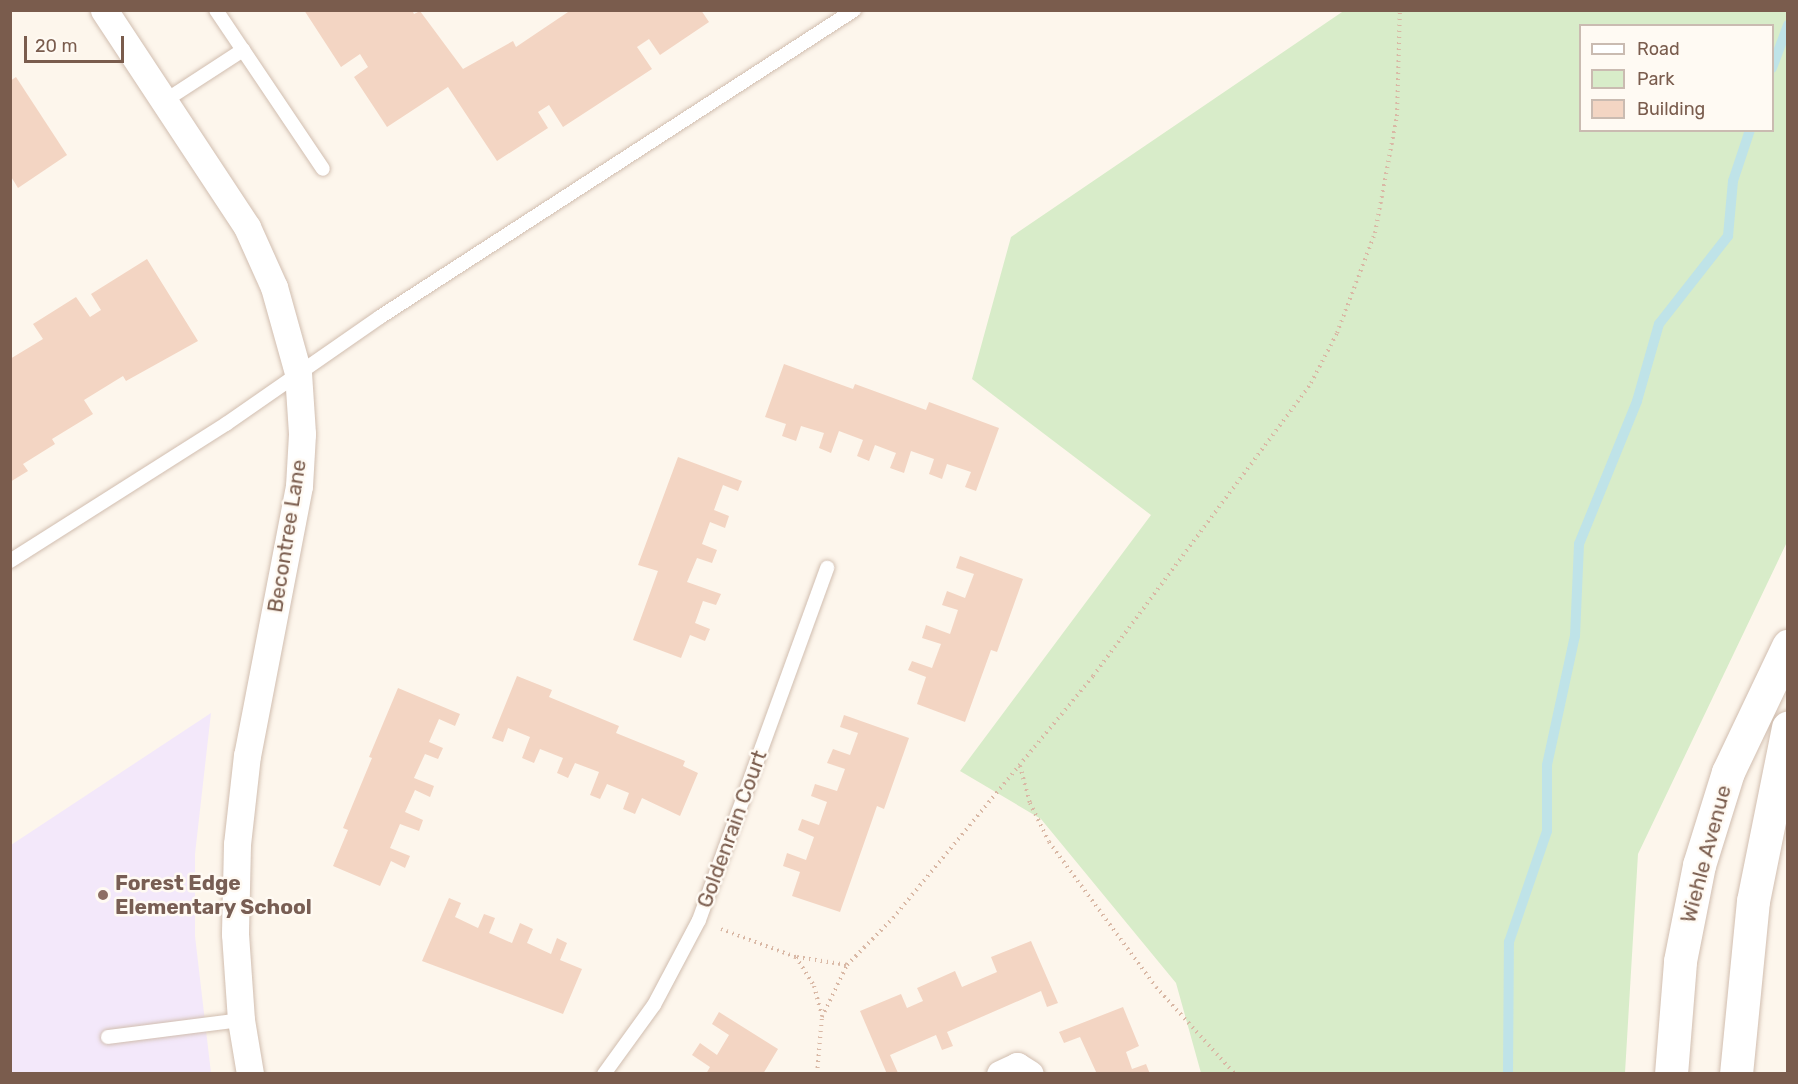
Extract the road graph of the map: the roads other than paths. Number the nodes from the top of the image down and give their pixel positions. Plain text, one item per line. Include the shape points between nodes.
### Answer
1 (104, 10) edge
2 (216, 10) edge
3 (854, 10) edge
4 (243, 50) junction
5 (166, 100) junction
6 (322, 169) dead end
7 (297, 374) junction
8 (10, 561) edge
9 (827, 568) dead end
10 (1788, 646) edge
11 (1788, 727) edge
12 (241, 1020) junction
13 (108, 1036) dead end
14 (250, 1074) edge
15 (604, 1074) edge
16 (1000, 1074) edge
17 (1030, 1074) edge
18 (1671, 1074) edge
19 (1736, 1074) edge

1 - 5 street, Becontree Lane
2 - 4 lane
3 - 7 lane
4 - 5 lane
4 - 6 lane
5 - 7 street, Becontree Lane via 247,226 274,287
7 - 8 lane via 226,424
7 - 12 street, Becontree Lane via 302,434 299,486 248,755 237,844 235,934
9 - 15 lane, Goldenrain Court via 699,920 654,1005
10 - 18 main road, Wiehle Avenue via 1728,772 1702,856 1680,961
11 - 19 main road via 1753,901
12 - 13 lane
12 - 14 street, Becontree Lane
16 - 17 street via 1017,1066

